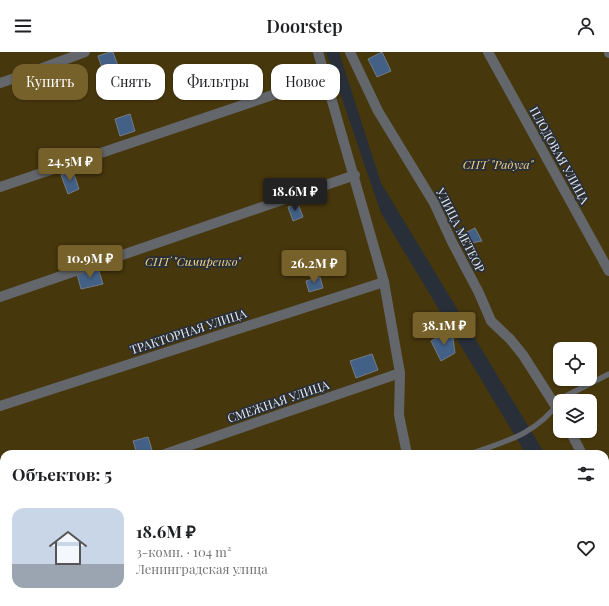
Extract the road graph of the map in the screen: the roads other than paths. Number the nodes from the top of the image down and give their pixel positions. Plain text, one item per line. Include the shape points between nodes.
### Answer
1 (85, 52) edge
2 (318, 52) edge
3 (350, 52) edge
4 (488, 52) edge
5 (322, 64) edge
6 (0, 83) edge
7 (271, 96) edge
8 (333, 100) edge
9 (354, 175) junction
10 (0, 187) edge
11 (609, 272) edge
12 (384, 282) junction
13 (0, 297) edge
14 (400, 373) junction
15 (609, 374) edge
16 (570, 394) edge
17 (553, 397) edge
18 (0, 406) edge
19 (553, 411) edge
20 (574, 438) edge
21 (177, 450) edge
22 (406, 450) edge
23 (481, 450) edge
24 (580, 450) edge

1 - 6 street
2 - 5 street
3 - 17 street, УЛИЦА МЕТЕОР via 378,111 434,203 491,321 510,339
4 - 11 street, ПЛОДОВАЯ УЛИЦА
7 - 10 street
8 - 9 street
9 - 12 street
9 - 13 street
12 - 14 street
12 - 18 street, ТРАКТОРНАЯ УЛИЦА
14 - 21 street, СМЕЖНАЯ УЛИЦА
14 - 22 street via 399,415
15 - 16 lane
19 - 23 lane via 523,435
20 - 24 street

